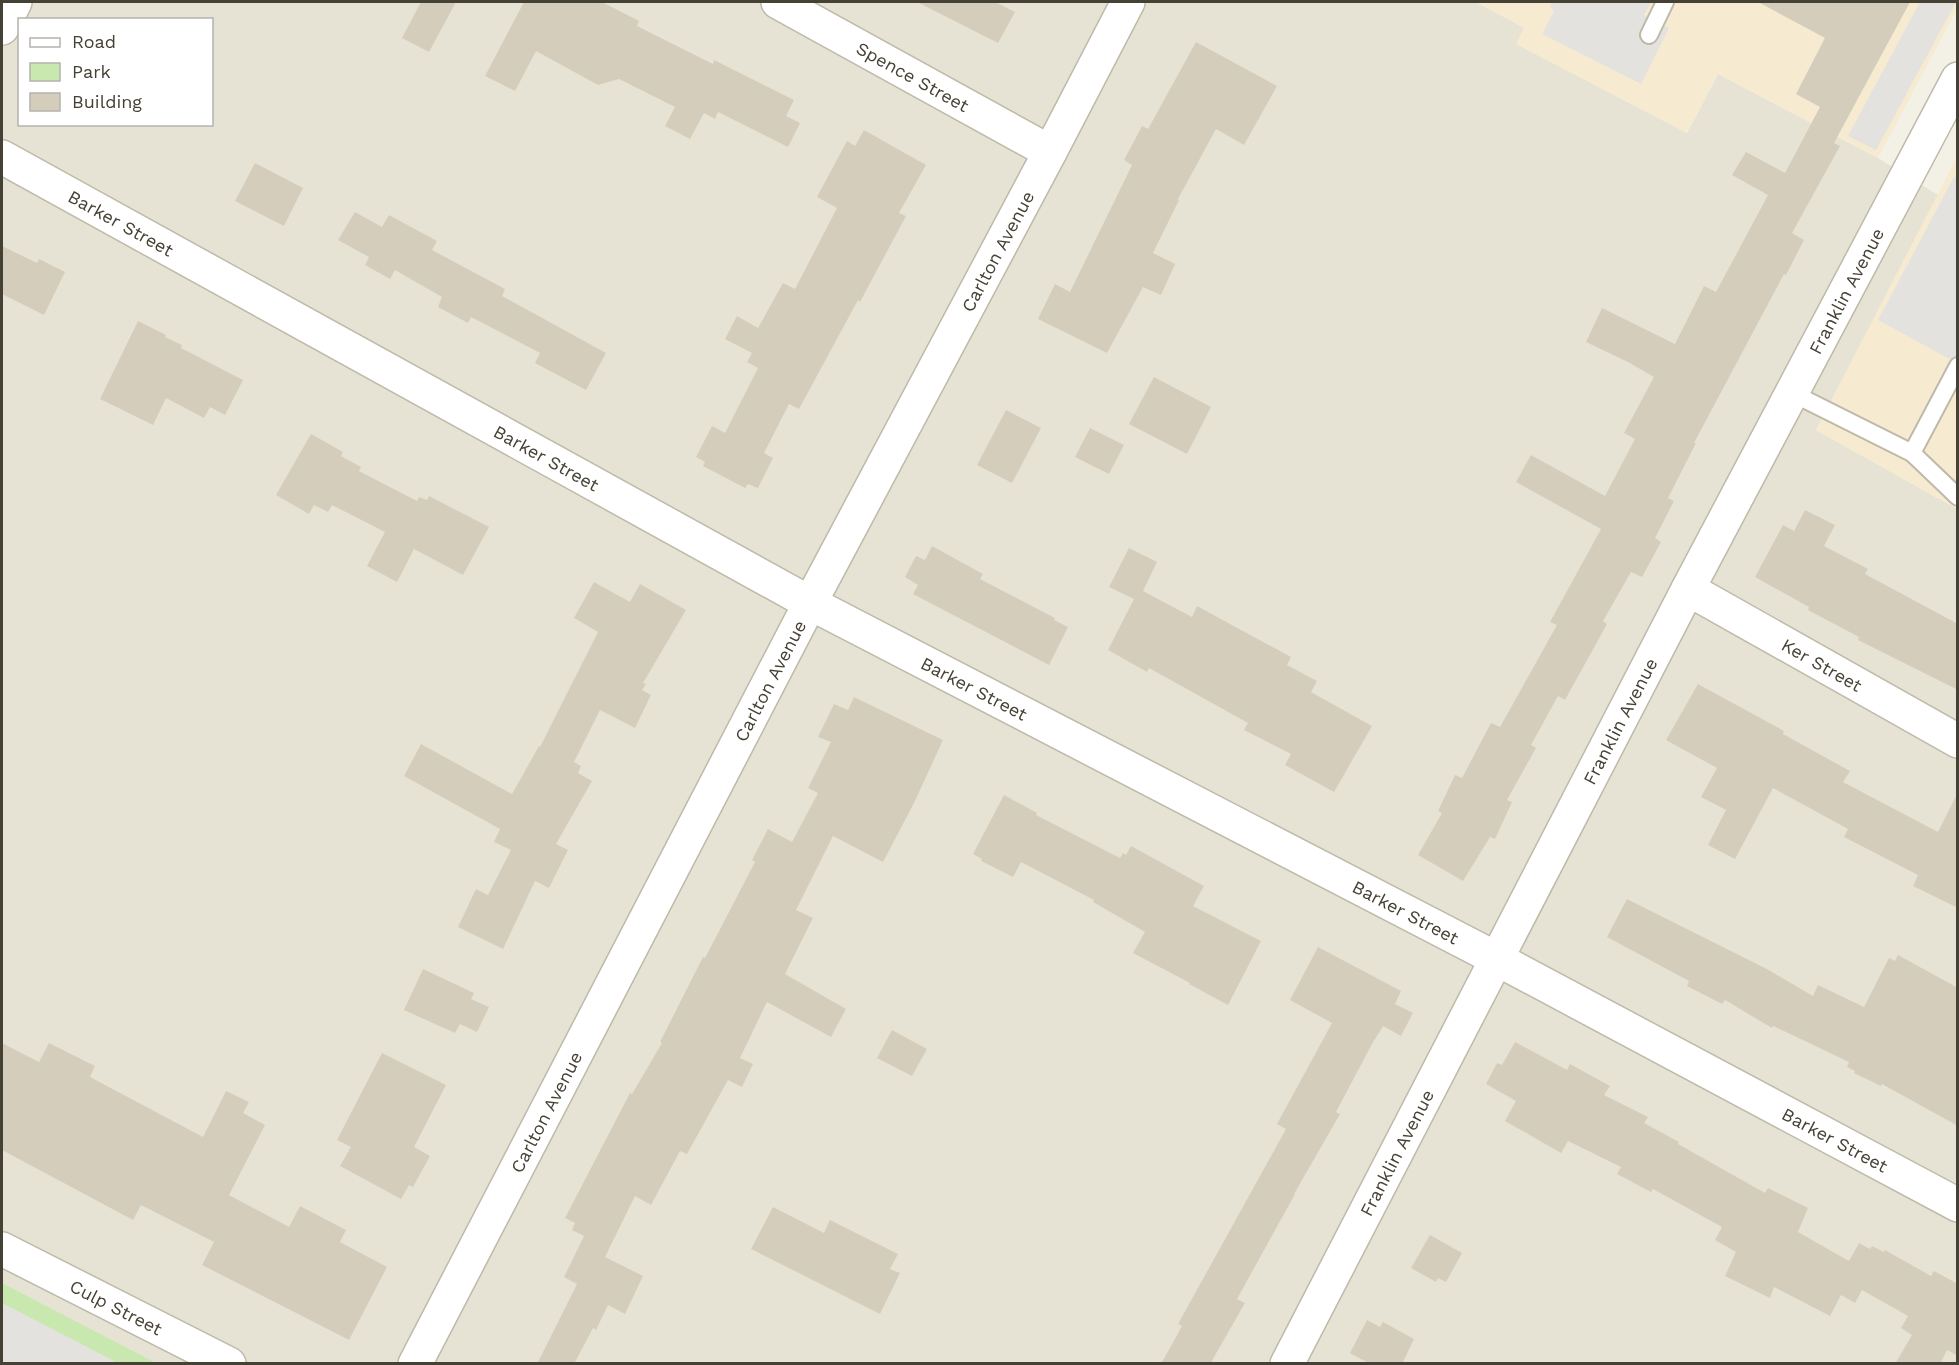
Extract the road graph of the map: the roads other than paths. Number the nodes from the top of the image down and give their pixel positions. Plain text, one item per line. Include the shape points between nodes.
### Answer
1 (15, 2) edge
2 (778, 2) edge
3 (1128, 2) edge
4 (1665, 2) edge
5 (2, 28) edge
6 (1648, 35) dead end
7 (1958, 79) edge
8 (1050, 152) junction
9 (2, 157) edge
10 (1958, 366) edge
11 (1792, 393) junction
12 (1912, 453) junction
13 (1958, 497) edge
14 (1688, 589) junction
15 (810, 603) junction
16 (1958, 741) edge
17 (1497, 959) junction
18 (1958, 1205) edge
19 (2, 1249) edge
20 (229, 1364) edge
21 (415, 1364) edge
22 (1287, 1364) edge

1 - 5 street
2 - 8 street, Spence Street
3 - 8 street, Carlton Avenue
4 - 6 lane
7 - 11 street, Franklin Avenue
8 - 15 street, Carlton Avenue
9 - 15 street, Barker Street
10 - 12 lane
11 - 12 lane
11 - 14 street, Franklin Avenue
12 - 13 lane
14 - 16 street, Ker Street
14 - 17 street, Franklin Avenue
15 - 17 street, Barker Street
15 - 21 street, Carlton Avenue
17 - 18 street, Barker Street
17 - 22 street, Franklin Avenue
19 - 20 street, Culp Street

